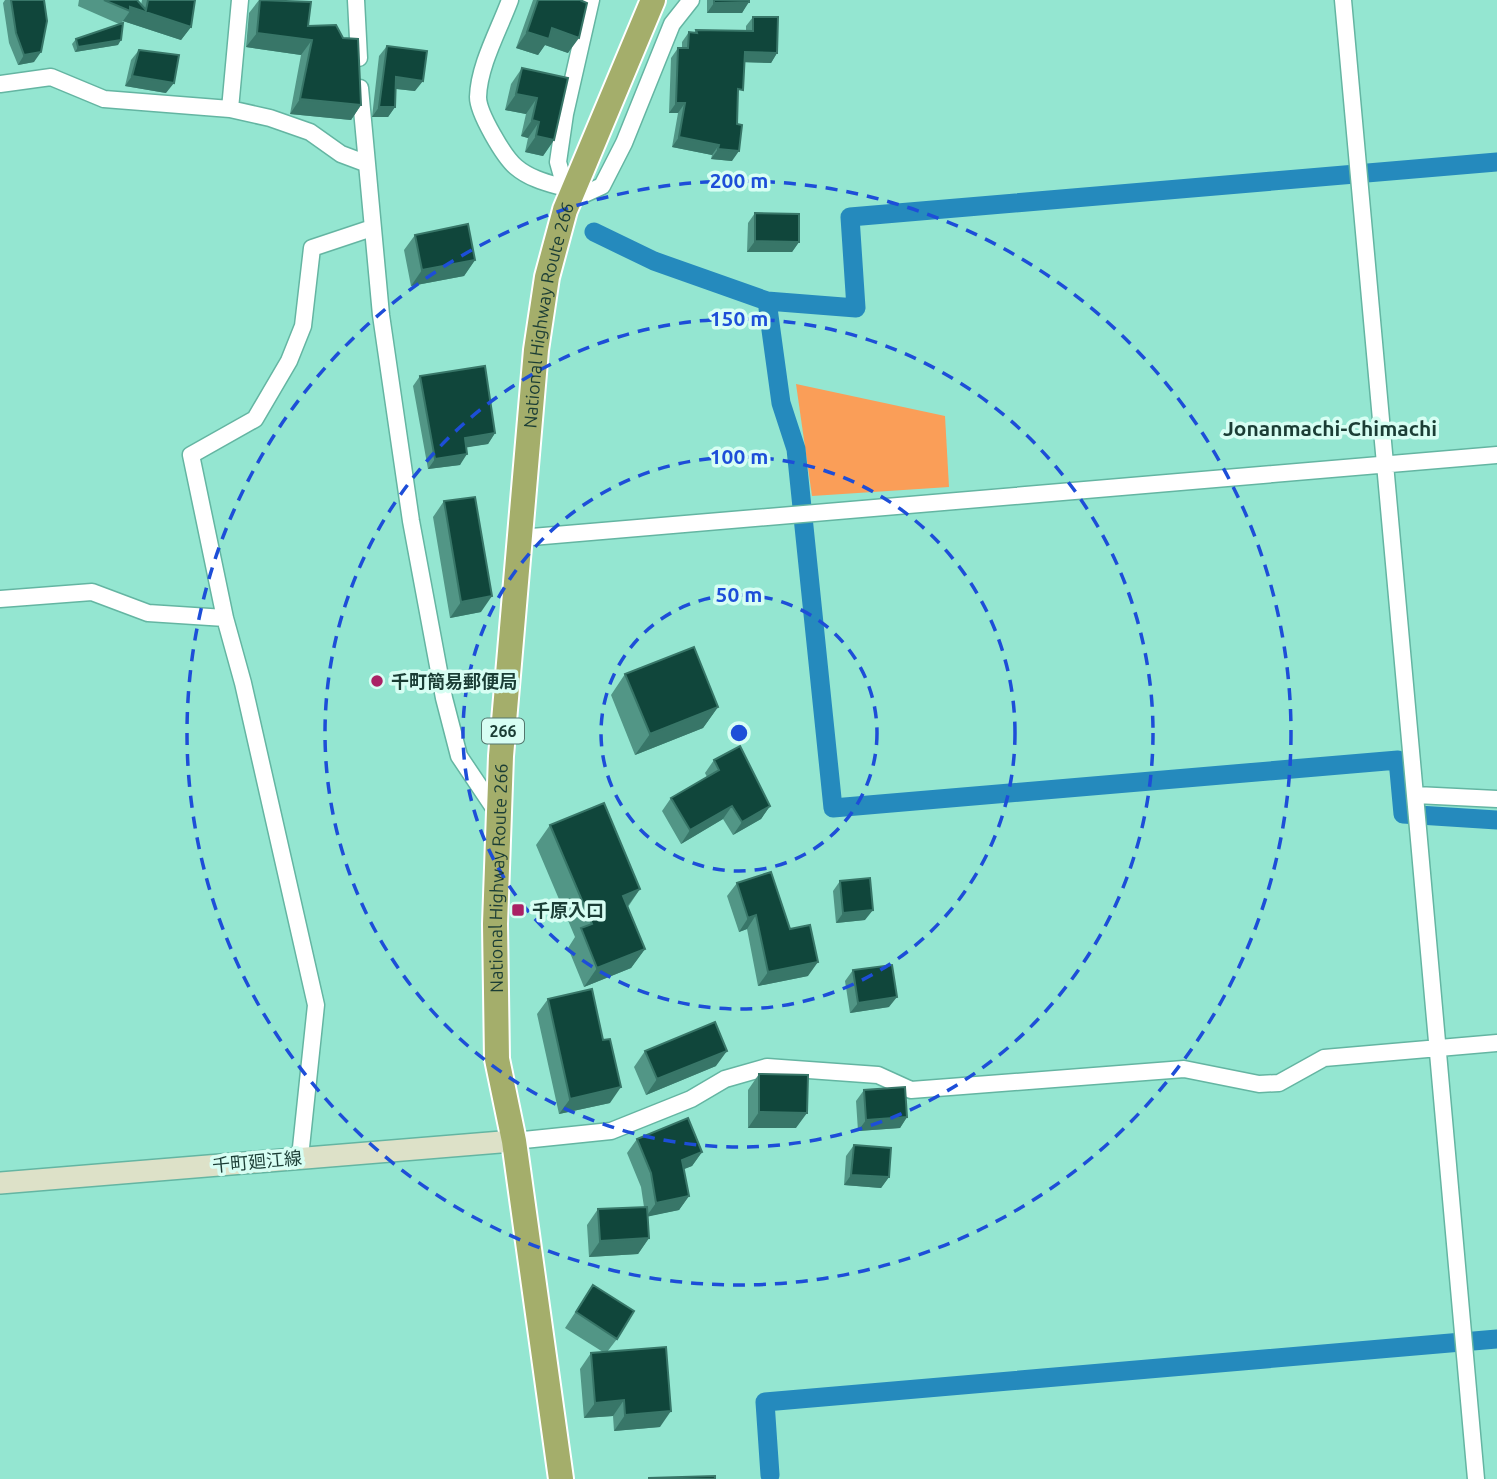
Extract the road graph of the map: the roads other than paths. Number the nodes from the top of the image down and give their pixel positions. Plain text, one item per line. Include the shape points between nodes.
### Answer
1 (240, 0) edge
2 (356, 0) edge
3 (510, 0) edge
4 (653, 0) edge
5 (691, 0) edge
6 (1343, 0) edge
7 (571, 4) edge
8 (590, 6) edge
9 (0, 84) edge
10 (230, 109) junction
11 (365, 163) junction
12 (567, 194) junction
13 (372, 228) junction
14 (1497, 455) edge
15 (1389, 464) junction
16 (520, 538) junction
17 (0, 599) edge
18 (225, 618) junction
19 (1416, 795) junction
20 (1497, 799) edge
21 (498, 814) junction
22 (1497, 1042) edge
23 (1436, 1047) junction
24 (514, 1141) junction
25 (300, 1157) junction
26 (0, 1184) edge
27 (561, 1479) edge
28 (1476, 1479) edge

1 - 10 street
2 - 11 street
3 - 12 street via 480,81 478,100 485,120 515,167
4 - 12 highway, National Highway Route 266 / 266
5 - 12 street via 672,24 602,186
6 - 15 street
7 - 8 street
8 - 12 street via 558,162
9 - 10 street via 51,77 104,99
10 - 11 street via 310,132 341,154
11 - 13 street
12 - 16 highway, National Highway Route 266 / 266 via 536,350
13 - 18 street via 312,248 303,326 282,373 255,419 191,456
13 - 21 street via 409,507 444,698 459,756
14 - 15 street
15 - 16 street
15 - 19 street
16 - 21 highway, National Highway Route 266 / 266
17 - 18 street via 92,592 148,613
18 - 25 street via 316,1005
19 - 20 street
19 - 23 street
21 - 24 highway, National Highway Route 266 / 266 via 497,1059
22 - 23 street
23 - 24 street via 1324,1058 1279,1083 1259,1084 1184,1069 911,1090 878,1074 767,1067 724,1079 691,1099 611,1131
23 - 28 street
24 - 25 main road, 千町廻江線
24 - 27 highway, National Highway Route 266 / 266
25 - 26 main road, 千町廻江線

